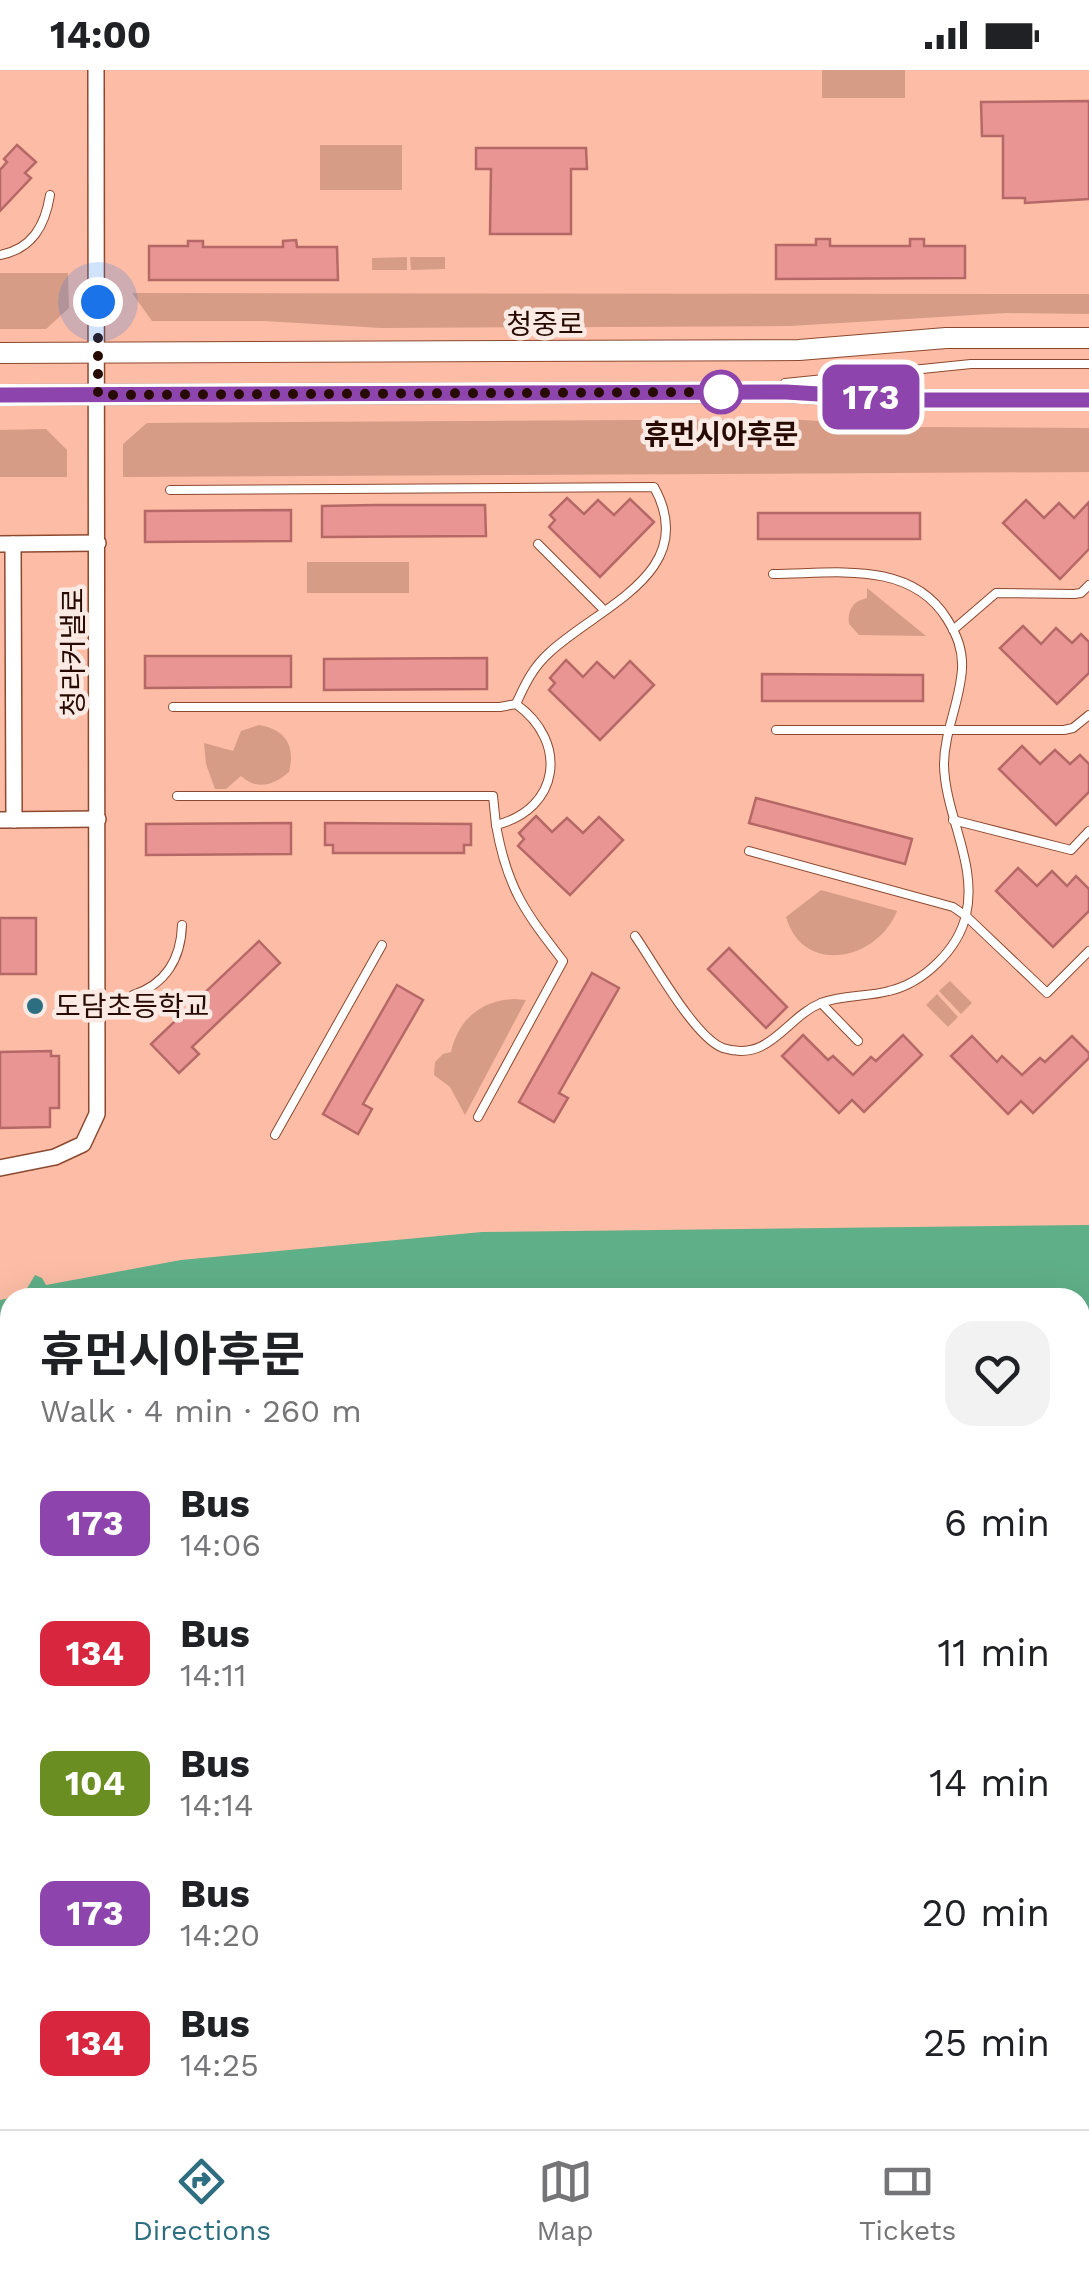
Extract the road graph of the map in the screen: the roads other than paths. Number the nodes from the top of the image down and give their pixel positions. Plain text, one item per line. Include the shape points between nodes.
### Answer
1 (96, 70) edge
2 (50, 195) dead end
3 (0, 255) edge
4 (1089, 338) edge
5 (0, 352) edge
6 (98, 354) junction
7 (1089, 364) edge
8 (716, 392) junction
9 (0, 395) edge
10 (98, 395) junction
11 (1089, 400) edge
12 (170, 490) dead end
13 (98, 543) junction
14 (7, 544) edge
15 (538, 544) dead end
16 (773, 574) dead end
17 (1089, 585) edge
18 (604, 610) junction
19 (953, 630) junction
20 (6, 683) edge
21 (516, 704) junction
22 (173, 707) dead end
23 (1089, 715) edge
24 (948, 729) junction
25 (776, 730) dead end
26 (177, 796) dead end
27 (98, 819) junction
28 (7, 820) edge
29 (953, 820) junction
30 (496, 826) junction
31 (1089, 831) edge
32 (750, 852) dead end
33 (966, 916) junction
34 (182, 925) dead end
35 (635, 936) dead end
36 (382, 945) dead end
37 (1089, 951) edge
38 (133, 994) dead end
39 (821, 1004) junction
40 (858, 1041) dead end
41 (478, 1117) dead end
42 (275, 1135) dead end
43 (0, 1168) edge

1 - 6 street, 청라커낼로
2 - 3 lane via 36,235 23,248
4 - 6 street, 청중로 via 946,338 799,350
5 - 6 street, 청중로
6 - 10 street, 청라커낼로
7 - 8 lane via 971,364
8 - 10 street
8 - 11 street
9 - 10 street
10 - 13 street, 청라커낼로
12 - 18 lane via 654,487 664,506 662,554 645,580
13 - 14 street
13 - 27 street, 청라커낼로
14 - 20 street
15 - 18 lane
16 - 19 lane via 884,575 922,592
17 - 19 lane via 1074,594 996,592
18 - 21 lane via 539,663
19 - 24 lane via 962,676
20 - 28 street
21 - 22 lane
21 - 30 lane via 546,736 548,782 530,811
23 - 24 lane via 1064,730
24 - 25 lane
24 - 29 lane via 945,778
26 - 30 lane via 492,796
27 - 28 street
27 - 43 street, 청라커낼로 via 97,1114 84,1144
29 - 31 lane via 1071,850
29 - 33 lane via 966,867
30 - 41 lane via 513,892 563,961
32 - 33 lane
33 - 37 lane via 1048,994
33 - 39 lane via 943,957 916,979 887,992
34 - 38 lane via 174,962 152,986
35 - 39 lane via 690,1020 721,1047 766,1046
36 - 42 lane
39 - 40 lane

